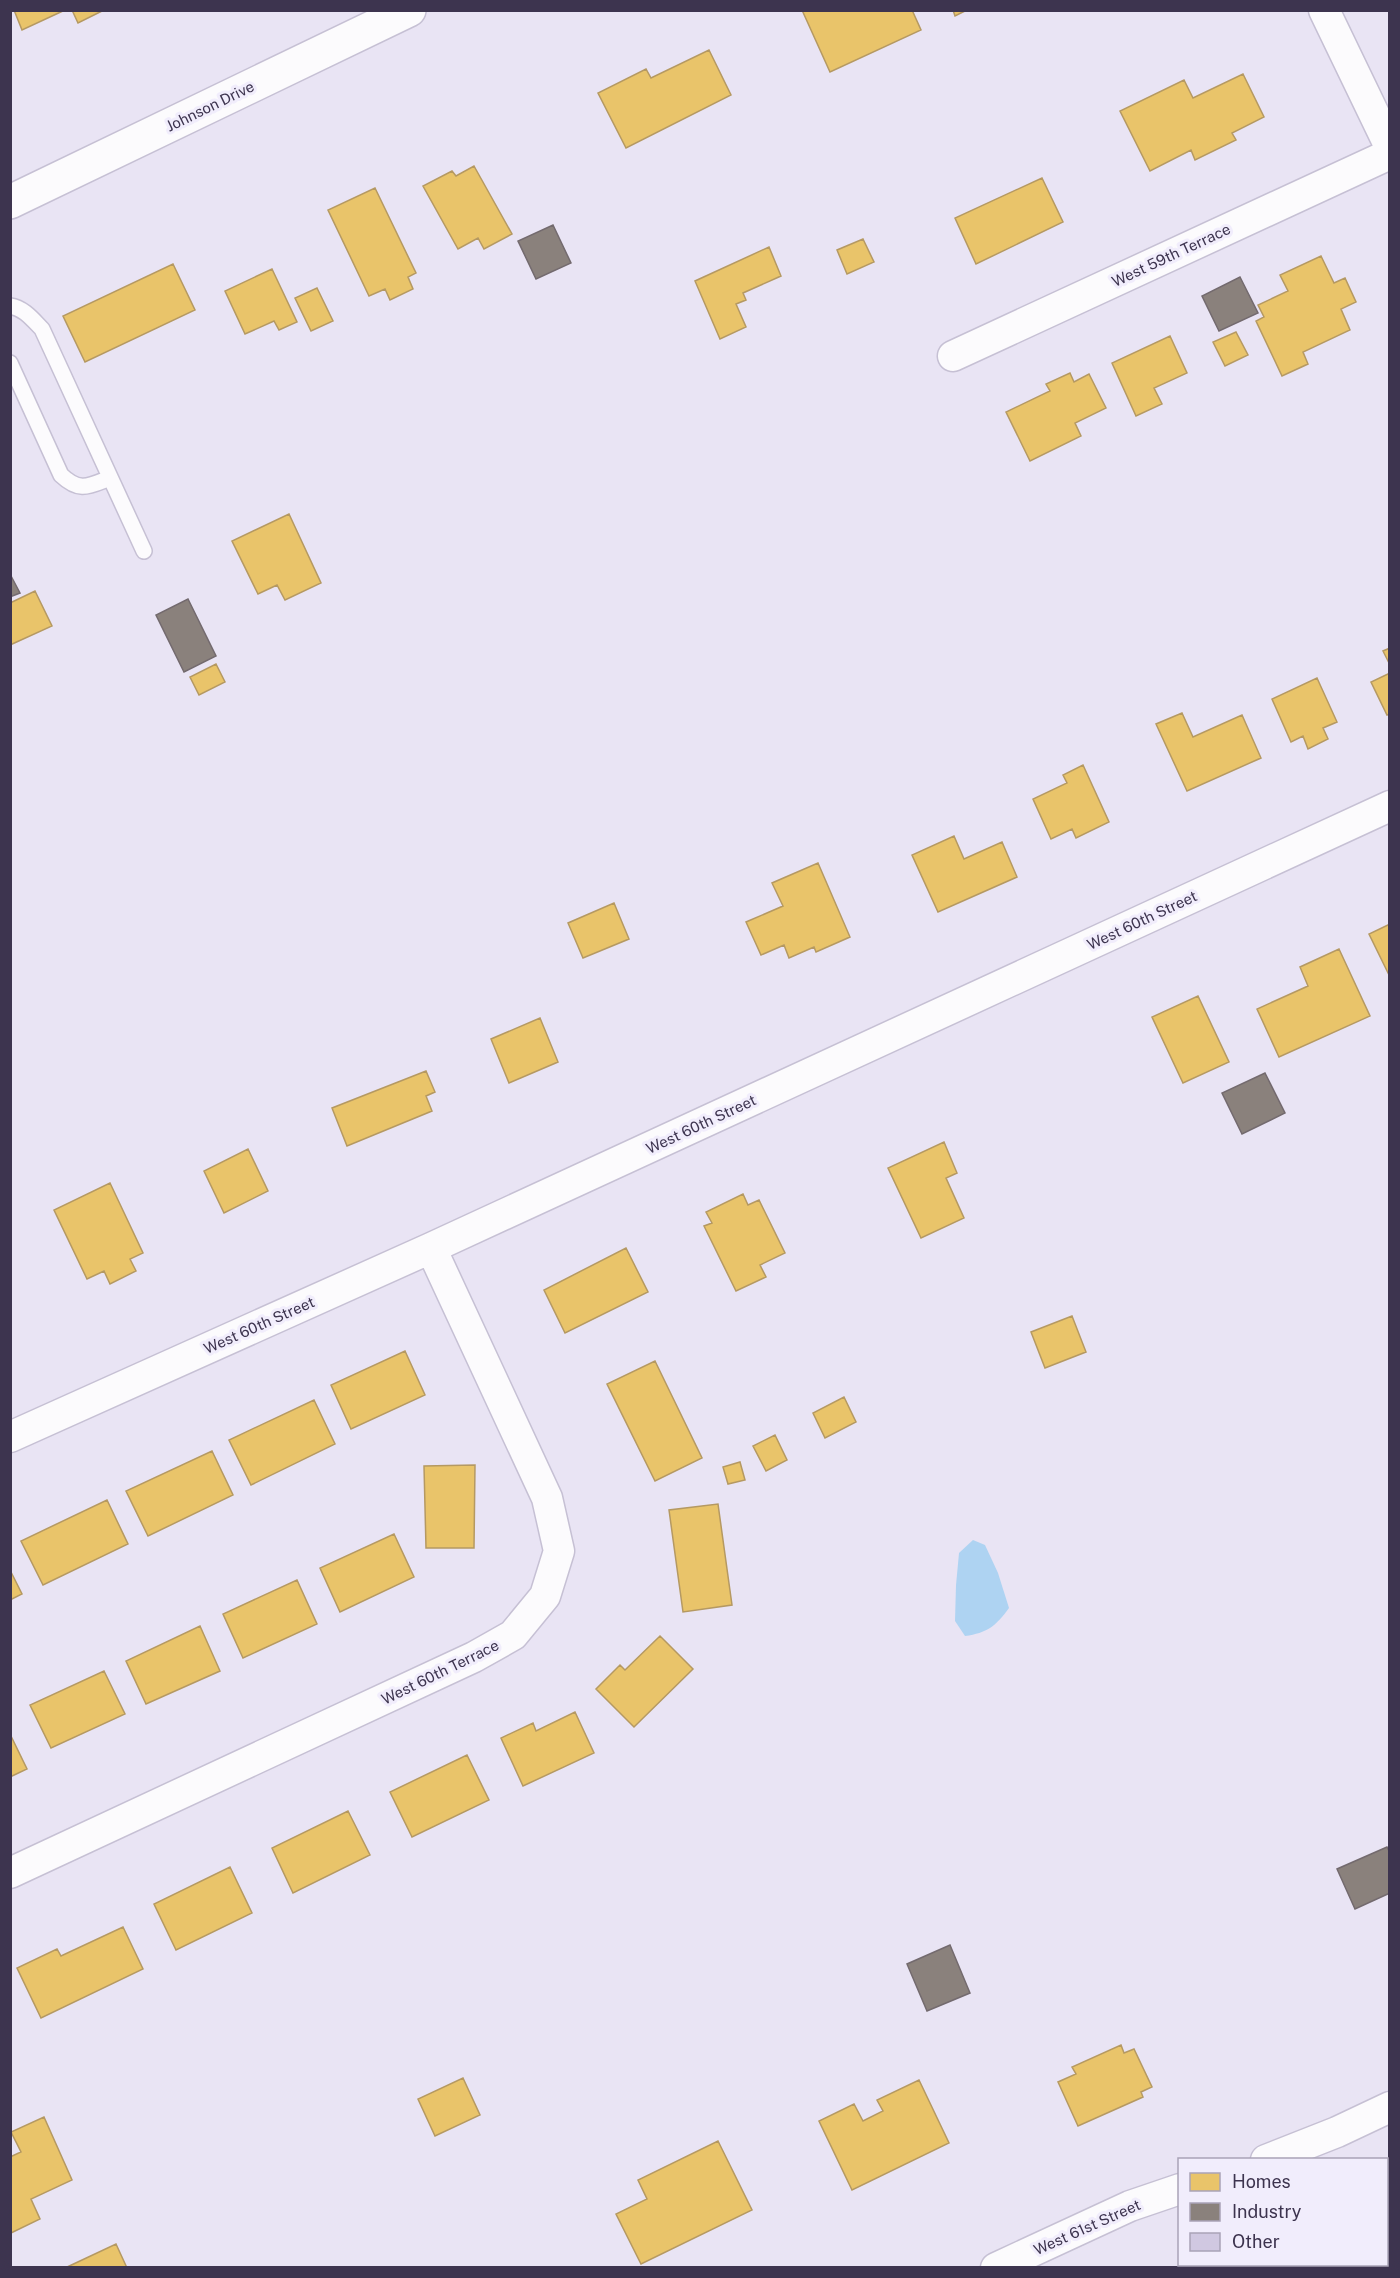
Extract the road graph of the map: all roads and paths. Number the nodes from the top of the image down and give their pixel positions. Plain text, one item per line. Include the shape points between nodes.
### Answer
1 (409, 10) edge
2 (1324, 10) edge
3 (1389, 147) edge
4 (1389, 154) edge
5 (10, 202) edge
6 (10, 306) edge
7 (953, 356) dead end
8 (10, 363) edge
9 (110, 478) junction
10 (144, 551) dead end
11 (1389, 806) edge
12 (431, 1248) junction
13 (10, 1437) edge
14 (10, 1874) edge
15 (1389, 2107) edge
16 (1271, 2158) edge
17 (1178, 2190) edge
18 (996, 2268) edge

1 - 5 main road, Johnson Drive
2 - 3 street
4 - 7 street, West 59th Terrace
6 - 9 lane via 29,315 42,330
8 - 9 lane via 61,475 70,484 83,488
9 - 10 lane
11 - 12 street, West 60th Street
12 - 13 street, West 60th Street
12 - 14 street, West 60th Terrace via 547,1498 559,1551 545,1596 513,1635 474,1657
15 - 16 street
17 - 18 street, West 61st Street via 1130,2206

